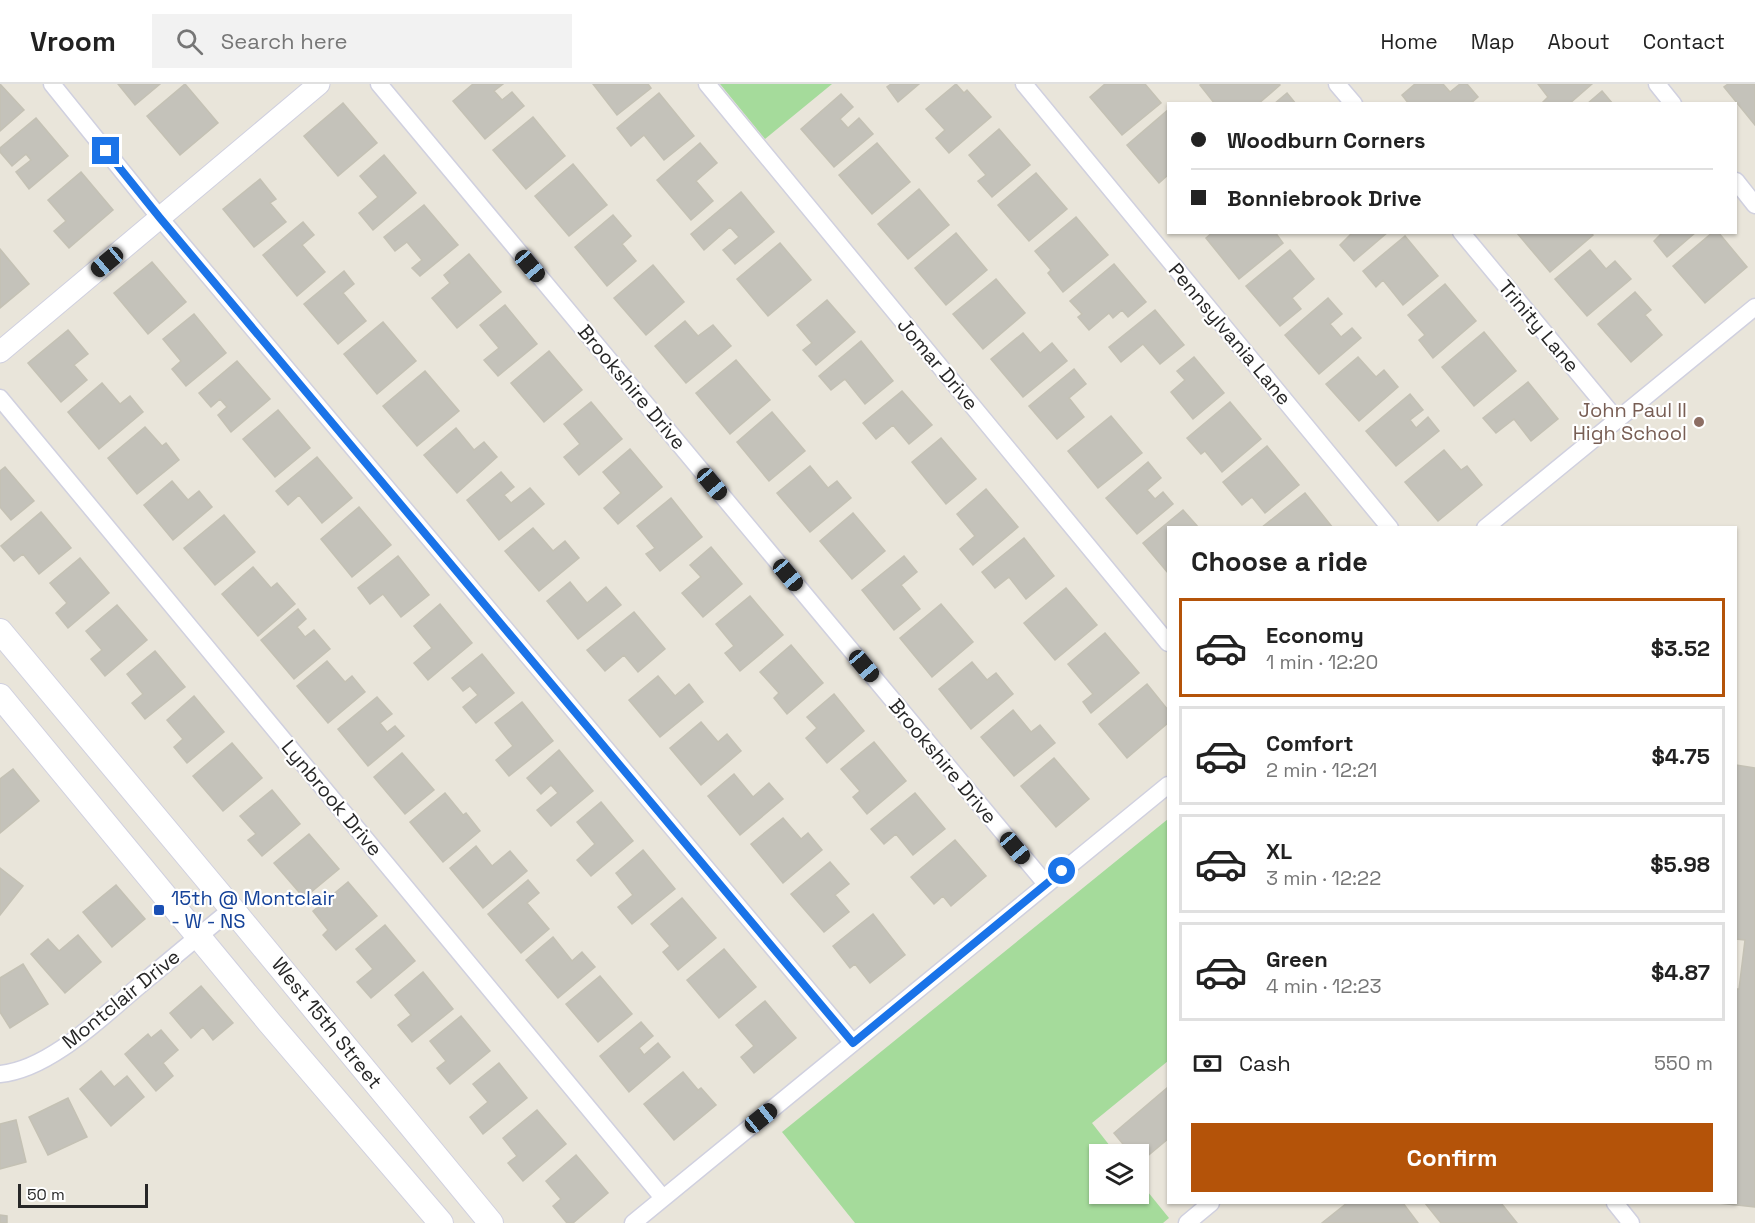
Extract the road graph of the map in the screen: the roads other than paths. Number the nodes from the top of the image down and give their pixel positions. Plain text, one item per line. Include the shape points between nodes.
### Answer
1 (52, 84) edge
2 (319, 84) edge
3 (379, 84) edge
4 (707, 84) edge
5 (1024, 84) edge
6 (1337, 84) edge
7 (1657, 84) edge
8 (1352, 102) edge
9 (1670, 102) edge
10 (1737, 182) edge
11 (1755, 205) edge
12 (160, 218) junction
13 (1463, 234) edge
14 (1755, 307) edge
15 (0, 352) edge
16 (0, 398) edge
17 (1617, 420) junction
18 (1388, 526) edge
19 (1487, 526) edge
20 (0, 631) edge
21 (1167, 642) edge
22 (0, 696) edge
23 (1167, 785) edge
24 (1046, 884) junction
25 (232, 909) junction
26 (198, 937) junction
27 (853, 1043) junction
28 (0, 1074) edge
29 (663, 1198) junction
30 (1210, 1204) edge
31 (1616, 1204) edge
32 (441, 1223) edge
33 (491, 1223) edge
34 (633, 1223) edge
35 (1187, 1223) edge
36 (1631, 1223) edge

1 - 12 street
2 - 12 street
3 - 24 street, Brookshire Drive
4 - 21 street, Jomar Drive
5 - 18 street, Pennsylvania Lane
6 - 8 street
7 - 9 street
10 - 11 street
12 - 15 street
12 - 27 street
13 - 17 street, Trinity Lane
14 - 17 street
16 - 29 street, Lynbrook Drive
17 - 19 street
20 - 25 main road, West 15th Street
22 - 26 main road
23 - 24 street
24 - 27 street
25 - 26 street, Montclair Drive
25 - 33 main road, West 15th Street
26 - 28 street, Montclair Drive via 72,1041 42,1060
26 - 32 main road
27 - 29 street
29 - 34 street
30 - 35 street
31 - 36 street

